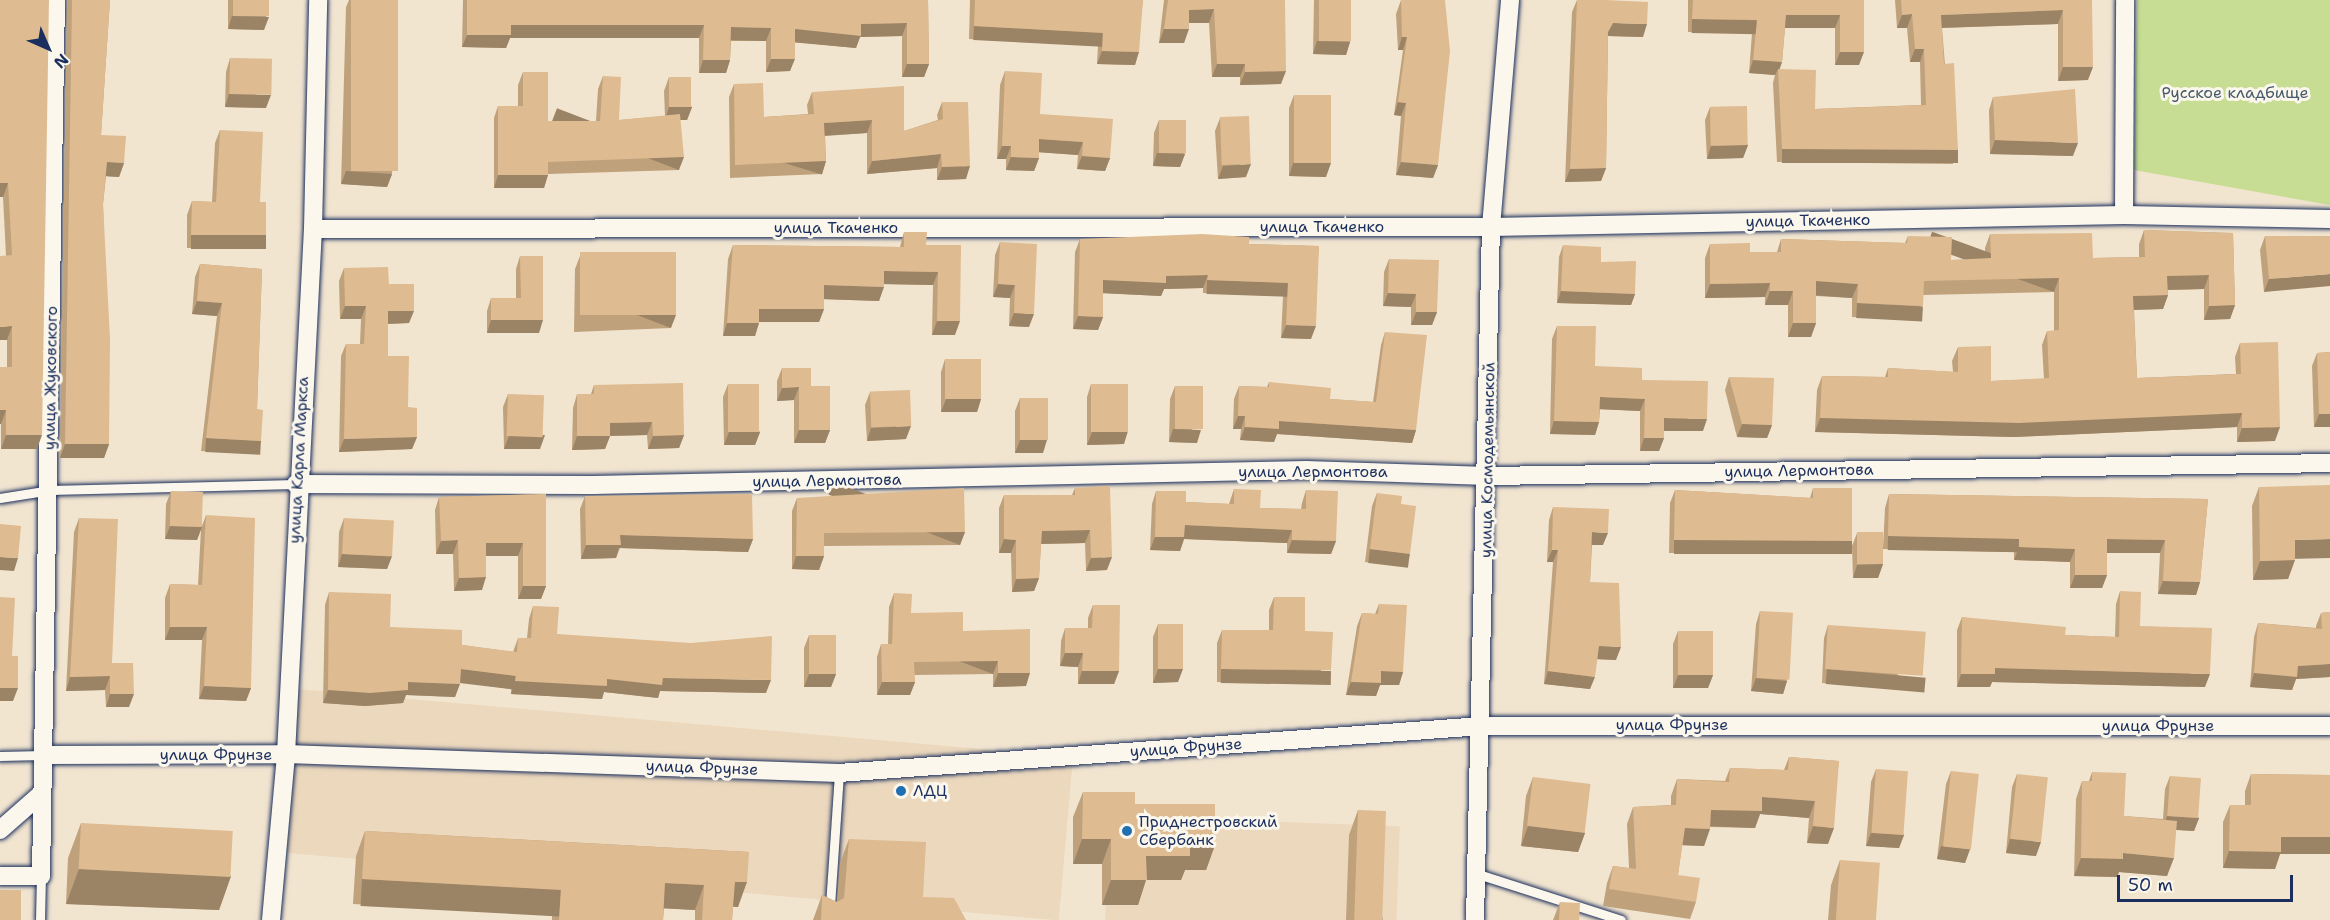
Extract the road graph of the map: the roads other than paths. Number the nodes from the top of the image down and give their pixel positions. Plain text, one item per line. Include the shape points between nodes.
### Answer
1 (56, 0) edge
2 (318, 0) edge
3 (1510, 0) edge
4 (2125, 0) edge
5 (2124, 215) junction
6 (2330, 219) edge
7 (1491, 227) junction
8 (313, 230) junction
9 (2330, 463) edge
10 (1488, 476) junction
11 (296, 484) junction
12 (50, 490) junction
13 (0, 498) edge
14 (1482, 726) junction
15 (2330, 726) edge
16 (286, 754) junction
17 (43, 755) junction
18 (0, 756) edge
19 (839, 773) junction
20 (41, 794) junction
21 (0, 830) edge
22 (1478, 873) junction
23 (0, 876) edge
24 (41, 876) junction
25 (40, 920) edge
26 (271, 920) edge
27 (829, 920) edge
28 (1475, 920) edge
29 (1621, 920) edge

1 - 12 street, улица Жуковского
2 - 8 street, улица Карла Маркса
3 - 7 street, улица Космодемьянской
4 - 5 street
5 - 6 street, улица Ткаченко
5 - 7 street, улица Ткаченко
7 - 8 street, улица Ткаченко
7 - 10 street, улица Космодемьянской
8 - 11 street, улица Карла Маркса
9 - 10 street, улица Лермонтова
10 - 11 street, улица Лермонтова via 1306,470 627,484
10 - 14 street, улица Космодемьянской
11 - 12 lane
11 - 16 street, улица Карла Маркса
12 - 13 lane
12 - 17 street, улица Жуковского
14 - 15 street, улица Фрунзе
14 - 19 street, улица Фрунзе
14 - 22 street, улица Космодемьянской
16 - 17 street, улица Фрунзе
16 - 19 street, улица Фрунзе
16 - 26 street, улица Карла Маркса
17 - 18 lane
17 - 20 street, улица Жуковского
19 - 27 lane
20 - 21 street
20 - 24 street, улица Жуковского
22 - 28 street, улица Космодемьянской
22 - 29 lane
23 - 24 street
24 - 25 lane

